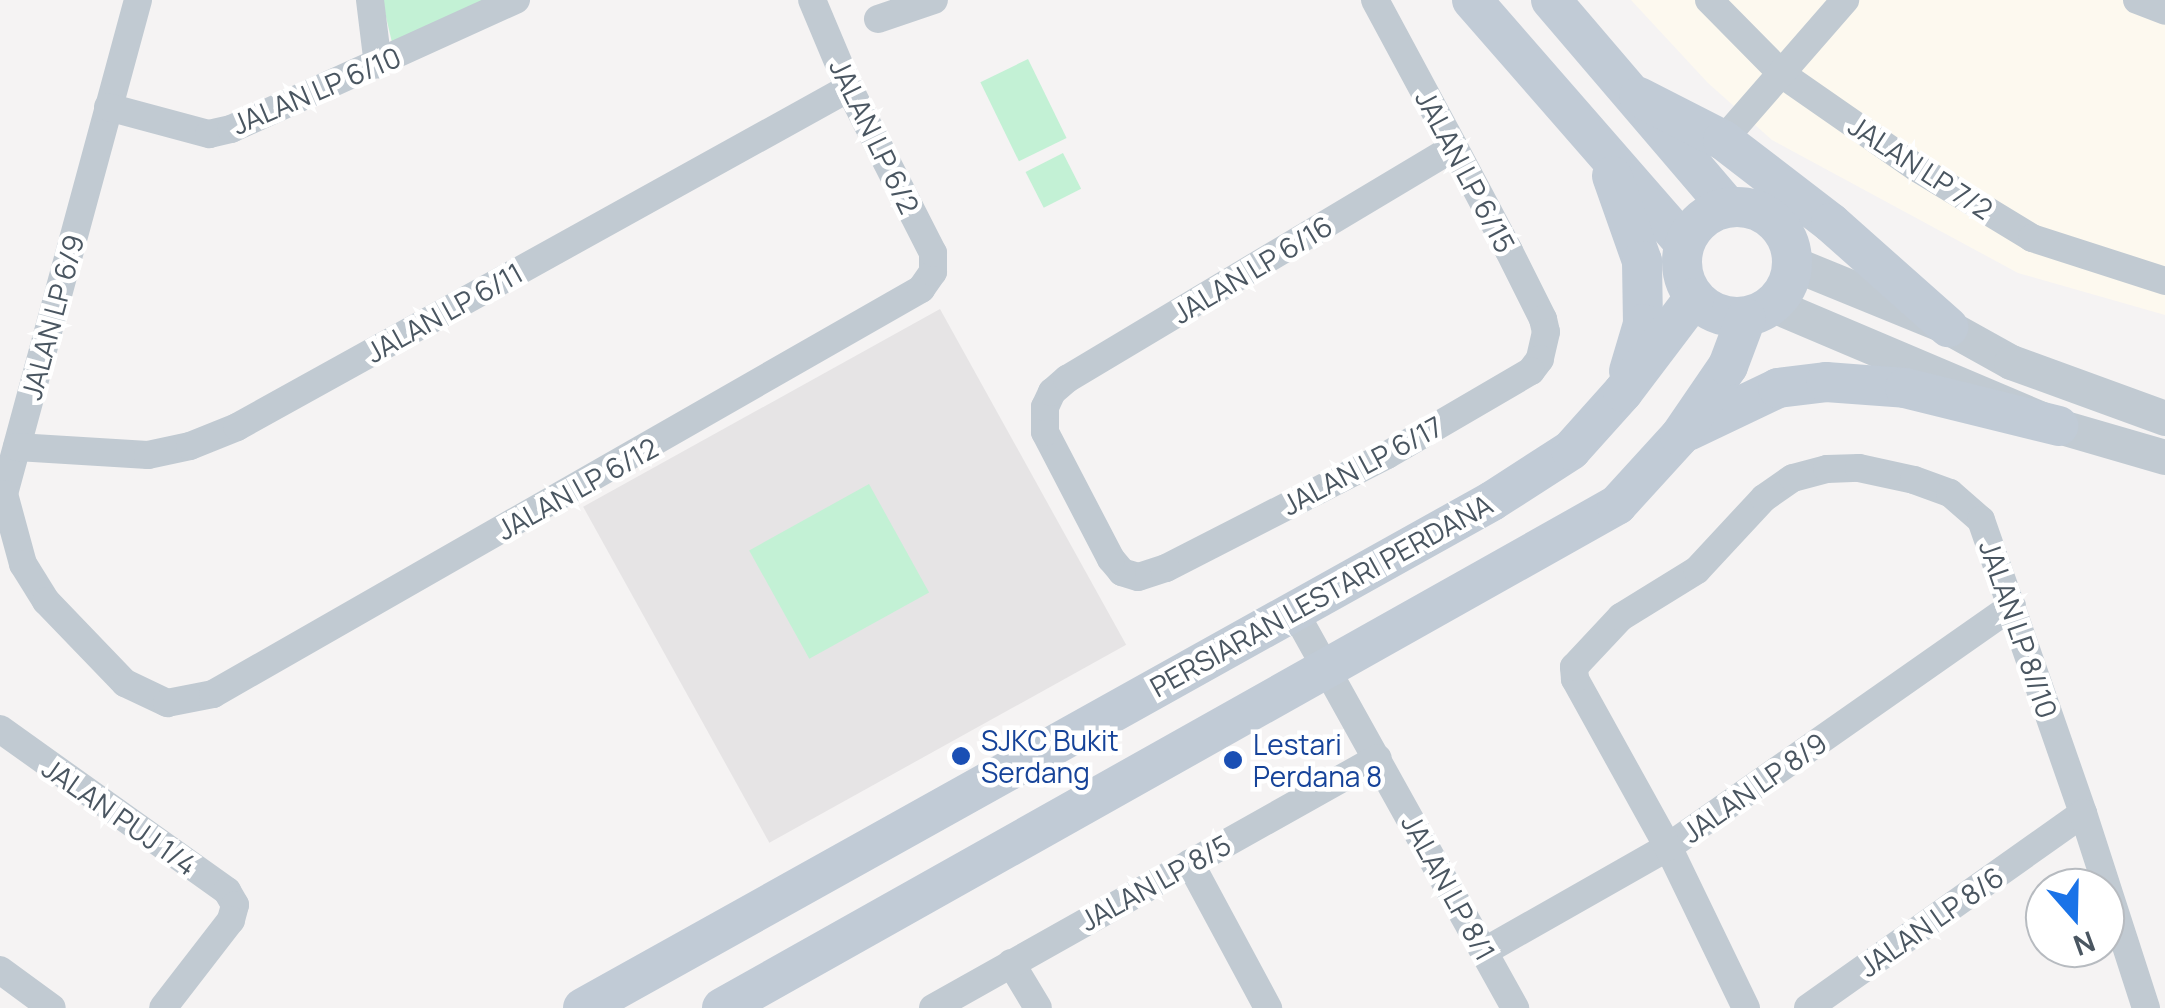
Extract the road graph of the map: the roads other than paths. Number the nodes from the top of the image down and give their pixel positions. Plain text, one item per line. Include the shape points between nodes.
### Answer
1 (138, 0) edge
2 (370, 0) edge
3 (516, 0) edge
4 (812, 0) edge
5 (934, 0) edge
6 (1374, 0) edge
7 (1472, 0) edge
8 (1551, 0) edge
9 (1709, 0) edge
10 (1845, 0) edge
11 (2137, 0) edge
12 (2165, 11) edge
13 (878, 19) dead end
14 (378, 65) junction
15 (1783, 75) junction
16 (849, 88) junction
17 (1638, 98) junction
18 (108, 107) junction
19 (1723, 140) junction
20 (1454, 147) junction
21 (1600, 150) junction
22 (1728, 207) junction
23 (1684, 242) junction
24 (1794, 264) junction
25 (932, 272) joint
26 (2165, 281) edge
27 (1694, 298) junction
28 (1760, 312) junction
29 (1948, 327) junction
30 (1545, 346) joint
31 (1623, 392) junction
32 (2165, 418) edge
33 (2058, 426) junction
34 (1680, 436) junction
35 (17, 447) junction
36 (2165, 457) edge
37 (1166, 568) joint
38 (2012, 606) junction
39 (1293, 609) junction
40 (1329, 668) junction
41 (213, 694) joint
42 (0, 729) edge
43 (1378, 758) junction
44 (2083, 813) junction
45 (1668, 847) junction
46 (1190, 863) junction
47 (1486, 951) junction
48 (1011, 964) junction
49 (0, 970) edge
50 (646, 993) edge
51 (52, 1008) edge
52 (163, 1008) edge
53 (584, 1008) edge
54 (722, 1008) edge
55 (933, 1008) edge
56 (1038, 1008) edge
57 (1268, 1008) edge
58 (1516, 1008) edge
59 (1746, 1008) edge
60 (1808, 1008) edge
61 (2146, 1008) edge

1 - 18 street, JALAN LP 6/9
2 - 14 street
3 - 14 street, JALAN LP 6/10
4 - 16 street, JALAN LP 6/2
5 - 13 street
6 - 20 street, JALAN LP 6/15
7 - 21 main road
8 - 17 main road
9 - 15 street, JALAN LP 7/2
10 - 15 street
11 - 12 street
14 - 18 street, JALAN LP 6/10 via 208,134
15 - 19 street
15 - 26 street, JALAN LP 7/2 via 2032,238
16 - 25 street, JALAN LP 6/2 via 928,242
16 - 35 street, JALAN LP 6/11 via 237,427 148,455
17 - 19 main road
17 - 22 main road
18 - 35 street, JALAN LP 6/9
19 - 29 main road via 1832,223
20 - 30 street, JALAN LP 6/15 via 1543,319
20 - 37 street, JALAN LP 6/16 via 1052,392 1044,406 1045,432 1111,559 1122,572 1138,576
21 - 23 main road
21 - 31 main road via 1642,261 1643,324
22 - 23 main road via 1701,219
22 - 24 main road via 1753,208 1774,220 1789,240
23 - 27 main road via 1682,272
24 - 28 main road via 1788,287
24 - 29 street
25 - 41 street, JALAN LP 6/12 via 903,301
27 - 28 main road via 1717,315
27 - 31 main road, PERSIARAN LESTARI PERDANA
28 - 33 street
28 - 34 main road
29 - 32 street via 2011,362
30 - 37 street, JALAN LP 6/17 via 1531,371 1499,390
31 - 39 main road, PERSIARAN LESTARI PERDANA via 1571,450
33 - 34 main road via 1905,388 1826,382 1778,388
33 - 36 street
34 - 40 main road via 1617,506
35 - 41 street, JALAN LP 6/9 via 4,494 23,564 46,601 125,683 145,695 167,703
38 - 44 street, JALAN LP 8//10
38 - 45 street, JALAN LP 8/9
38 - 45 street, JALAN LP 8//10 via 1981,520 1950,494 1860,468 1793,478 1764,498 1697,570 1621,616 1574,667 1574,678
39 - 40 street, JALAN LP 8/1
39 - 50 main road, PERSIARAN LESTARI PERDANA
40 - 43 street, JALAN LP 8/1
40 - 54 main road
42 - 52 street, JALAN PUJ 1/4 via 227,891 236,905
43 - 46 street, JALAN LP 8/5
43 - 47 street, JALAN LP 8/1
44 - 60 street, JALAN LP 8/6
44 - 61 street
45 - 47 street, JALAN LP 8/9
45 - 59 street
46 - 48 street, JALAN LP 8/5
46 - 57 street
47 - 58 street, JALAN LP 8/1
48 - 55 street, JALAN LP 8/5
48 - 56 street
49 - 51 street
50 - 53 main road, PERSIARAN LESTARI PERDANA

